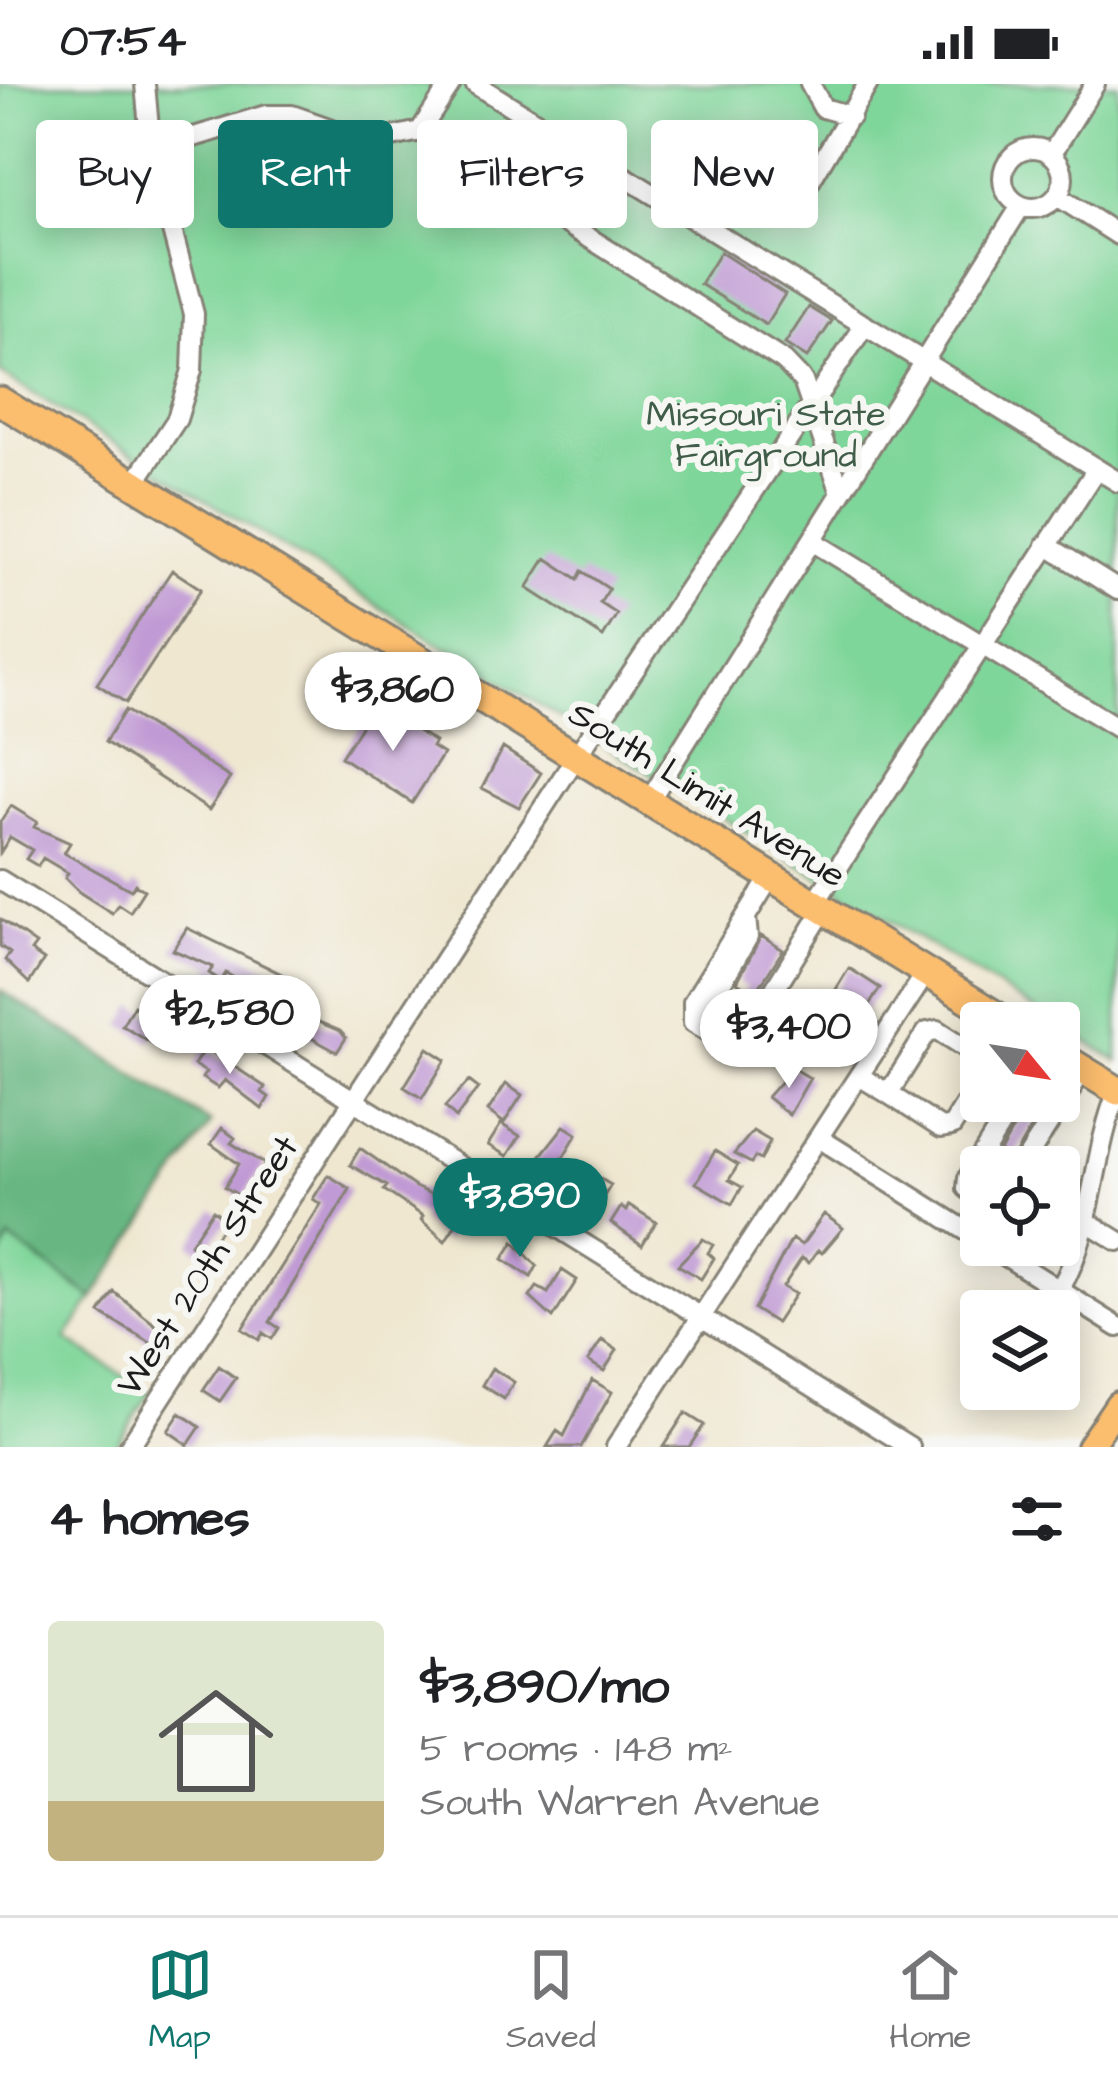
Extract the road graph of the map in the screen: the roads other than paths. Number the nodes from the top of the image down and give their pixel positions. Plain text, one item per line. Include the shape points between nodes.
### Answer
1 (145, 84) edge
2 (451, 84) edge
3 (475, 84) edge
4 (810, 84) edge
5 (868, 84) edge
6 (1095, 84) edge
7 (851, 116) junction
8 (148, 120) edge
9 (427, 120) edge
10 (417, 132) edge
11 (194, 137) edge
12 (1052, 153) junction
13 (818, 169) edge
14 (1057, 196) junction
15 (1021, 206) junction
16 (171, 228) edge
17 (574, 228) edge
18 (1118, 235) edge
19 (865, 325) junction
20 (923, 364) junction
21 (0, 400) edge
22 (809, 410) junction
23 (1095, 472) junction
24 (1118, 482) edge
25 (134, 484) junction
26 (841, 494) junction
27 (812, 541) junction
28 (1046, 544) junction
29 (1118, 590) edge
30 (981, 643) junction
31 (1118, 728) edge
32 (576, 757) junction
33 (649, 801) junction
34 (771, 876) junction
35 (0, 880) edge
36 (819, 906) junction
37 (926, 973) junction
38 (965, 1002) edge
39 (960, 1044) edge
40 (1080, 1068) edge
41 (860, 1076) junction
42 (884, 1091) junction
43 (1118, 1091) edge
44 (355, 1101) junction
45 (960, 1113) edge
46 (820, 1138) junction
47 (1109, 1139) edge
48 (1084, 1220) junction
49 (960, 1227) edge
50 (1118, 1241) edge
51 (1021, 1266) edge
52 (1059, 1290) joint
53 (1080, 1303) edge
54 (700, 1315) junction
55 (1118, 1327) edge
56 (1118, 1404) edge
57 (129, 1447) edge
58 (616, 1447) edge
59 (910, 1447) edge
60 (1089, 1447) edge

1 - 8 street
2 - 9 street
3 - 19 street
4 - 7 street via 823,108
5 - 7 street
6 - 12 street
7 - 13 street
10 - 11 street via 369,142 292,115 266,115
12 - 14 street via 1064,178
12 - 15 street via 1031,147 1006,163 1006,192
14 - 15 street via 1040,207
14 - 18 street
15 - 20 street
16 - 25 street via 194,314 192,370 177,419
17 - 22 street via 784,361 803,381
19 - 20 street
19 - 22 street, West 20th Street
20 - 23 street
20 - 26 street
21 - 25 highway, South Limit Avenue
22 - 26 street
22 - 32 street, West 20th Street
23 - 24 street
23 - 28 street
25 - 32 highway, South Limit Avenue
26 - 27 street
27 - 30 street
27 - 33 street
28 - 29 street
28 - 30 street
30 - 31 street
30 - 36 street
32 - 33 highway, South Limit Avenue
32 - 44 street, West 20th Street
33 - 34 highway, South Limit Avenue
34 - 36 highway, South Limit Avenue
34 - 36 street via 746,917 748,937 704,1013 725,1031 745,1025
35 - 44 street
36 - 37 highway, South Limit Avenue
37 - 38 highway, South Limit Avenue
37 - 41 street
39 - 42 street via 927,1032
40 - 43 highway
41 - 42 street
41 - 46 street
42 - 45 street via 941,1128
43 - 47 street
44 - 54 street
44 - 57 street, West 20th Street
46 - 49 street
46 - 54 street
47 - 48 street
48 - 50 street
48 - 52 street
51 - 52 street
53 - 55 street
54 - 58 street
54 - 59 street
56 - 60 main road

